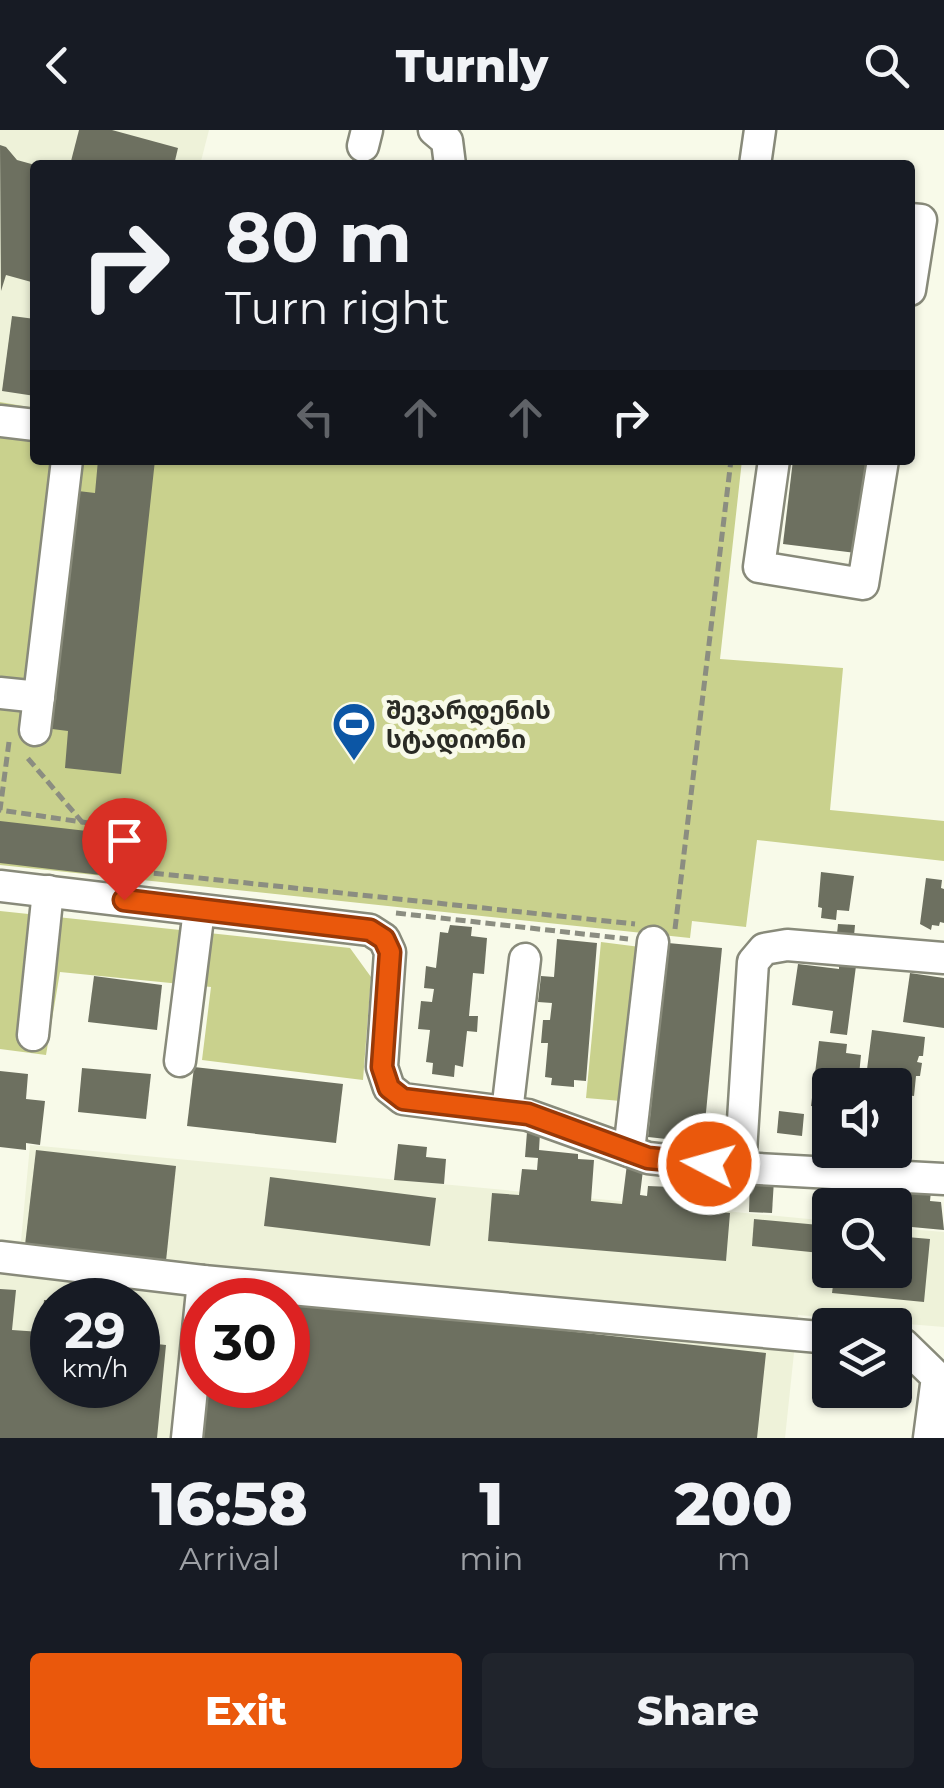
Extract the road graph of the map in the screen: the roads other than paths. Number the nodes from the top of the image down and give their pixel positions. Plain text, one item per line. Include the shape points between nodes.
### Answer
1 (434, 130) edge
2 (760, 130) edge
3 (449, 160) edge
4 (756, 160) edge
5 (915, 219) edge
6 (915, 258) edge
7 (0, 421) edge
8 (30, 424) edge
9 (65, 465) edge
10 (773, 465) edge
11 (882, 465) edge
12 (0, 693) edge
13 (39, 697) junction
14 (35, 730) dead end
15 (0, 886) edge
16 (48, 892) junction
17 (200, 910) junction
18 (650, 931) road end
19 (944, 958) edge
20 (524, 959) dead end
21 (33, 1035) dead end
22 (180, 1061) dead end
23 (506, 1112) junction
24 (629, 1151) junction
25 (740, 1168) junction
26 (944, 1179) edge
27 (0, 1257) edge
28 (180, 1278) edge
29 (310, 1291) edge
30 (812, 1336) edge
31 (912, 1353) edge
32 (190, 1408) edge
33 (187, 1438) edge
34 (929, 1438) edge

1 - 3 street via 447,141
2 - 4 street
5 - 6 street via 921,220
7 - 8 street
9 - 13 street
10 - 11 street via 758,566 863,584
12 - 13 street
13 - 14 street
15 - 16 street
16 - 17 street
16 - 21 street
17 - 22 street
17 - 23 street via 370,930 384,939 390,952 382,1067 389,1088 403,1099
18 - 24 street
19 - 25 street via 788,945 764,949 753,962
20 - 23 street
23 - 24 street
24 - 25 street
25 - 26 street
27 - 28 street
29 - 30 street
31 - 34 street via 937,1377
32 - 33 street

